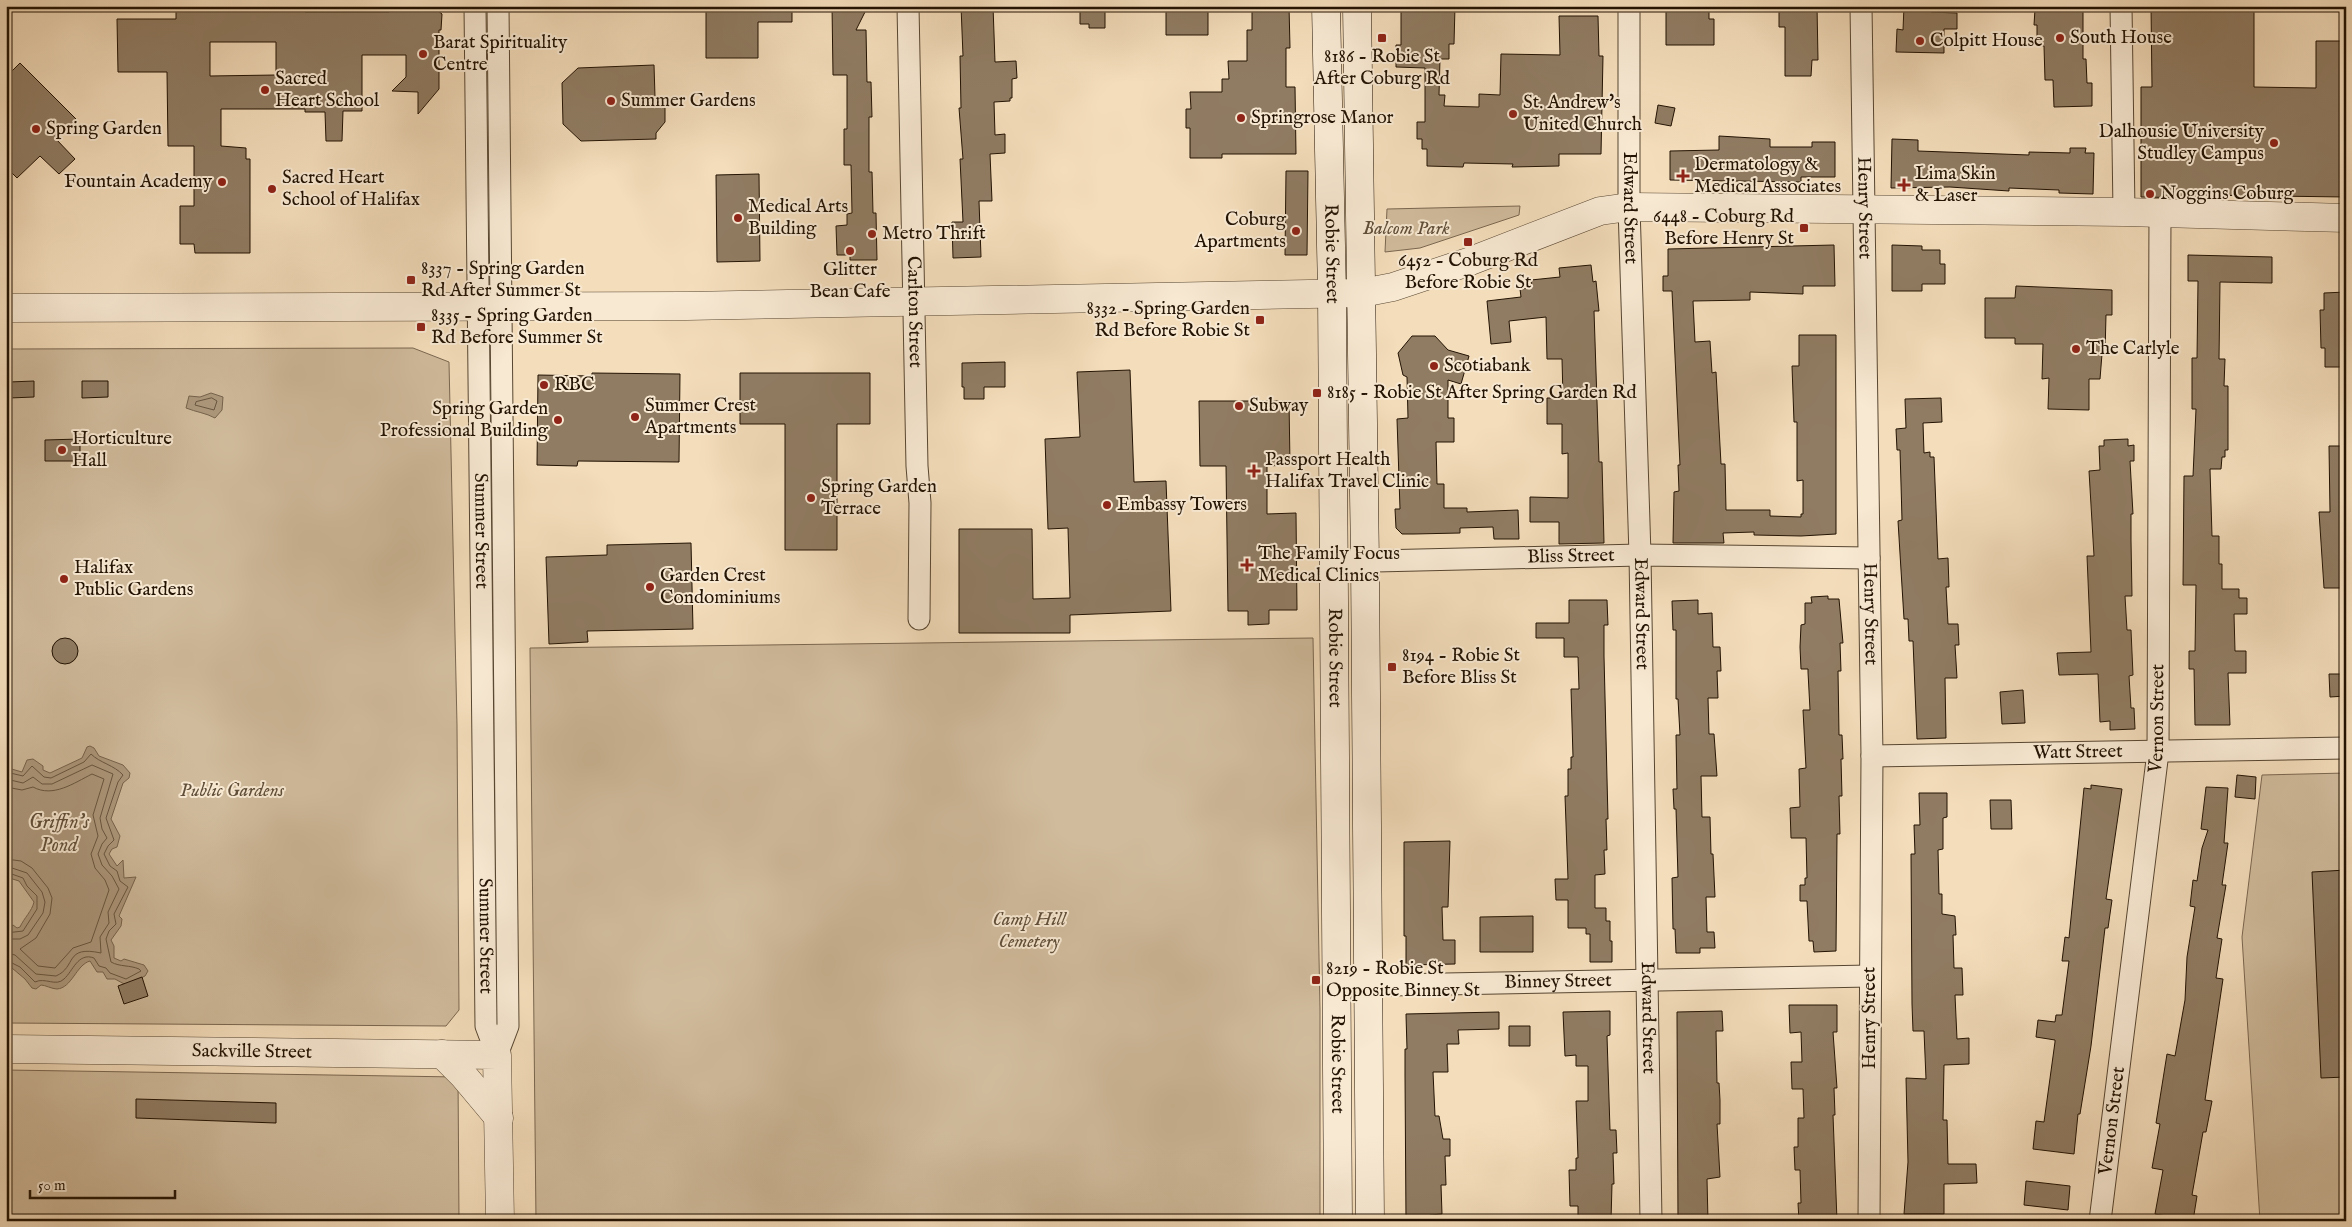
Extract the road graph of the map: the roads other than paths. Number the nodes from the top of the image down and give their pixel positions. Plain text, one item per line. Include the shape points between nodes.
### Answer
1 (475, 6) edge
2 (498, 6) edge
3 (908, 6) edge
4 (1326, 6) edge
5 (1357, 6) edge
6 (1629, 6) edge
7 (1860, 6) edge
8 (2121, 6) edge
9 (1629, 207) junction
10 (1863, 209) junction
11 (2124, 212) junction
12 (2160, 213) junction
13 (2346, 218) edge
14 (1362, 292) junction
15 (1332, 293) junction
16 (914, 302) junction
17 (490, 306) junction
18 (6, 308) edge
19 (1640, 555) junction
20 (1869, 558) junction
21 (1333, 562) junction
22 (1365, 562) junction
23 (919, 619) dead end
24 (2346, 748) edge
25 (2158, 752) junction
26 (1872, 756) junction
27 (1870, 976) junction
28 (1646, 980) junction
29 (1368, 985) junction
30 (1336, 986) junction
31 (6, 1049) edge
32 (442, 1054) junction
33 (498, 1055) junction
34 (498, 1118) junction
35 (500, 1221) edge
36 (1338, 1221) edge
37 (1370, 1221) edge
38 (1651, 1221) edge
39 (1869, 1221) edge
40 (2100, 1221) edge

1 - 17 street, Summer Street
2 - 17 street, Summer Street
3 - 16 street, Carlton Street
4 - 15 street, Robie Street
5 - 14 street, Robie Street
6 - 9 street, Edward Street
7 - 10 street, Henry Street
8 - 11 street
9 - 10 street
9 - 14 street via 1600,211 1468,262 1393,287
9 - 19 street, Edward Street
10 - 11 street
10 - 20 street, Henry Street
11 - 12 street
12 - 13 street
12 - 25 street, Vernon Street
14 - 15 street
14 - 22 street, Robie Street
15 - 16 street
15 - 21 street, Robie Street
16 - 17 street
16 - 23 street, Carlton Street via 920,503
17 - 18 street
17 - 33 street, Summer Street via 508,1026
19 - 20 street, Bliss Street
19 - 22 street, Bliss Street
19 - 28 street, Edward Street
20 - 26 street, Henry Street
21 - 22 street, Bliss Street
21 - 30 street, Robie Street
22 - 29 street, Robie Street
24 - 25 street, Watt Street
25 - 26 street, Watt Street
25 - 40 street, Vernon Street
26 - 27 street, Henry Street
27 - 28 street, Binney Street
27 - 39 street, Henry Street
28 - 29 street, Binney Street
28 - 38 street, Edward Street
29 - 30 street, Binney Street
29 - 37 street, Robie Street
30 - 36 street, Robie Street
31 - 32 street, Sackville Street
32 - 33 street, Sackville Street
32 - 34 street
33 - 34 street, Summer Street
34 - 35 street, Summer Street

